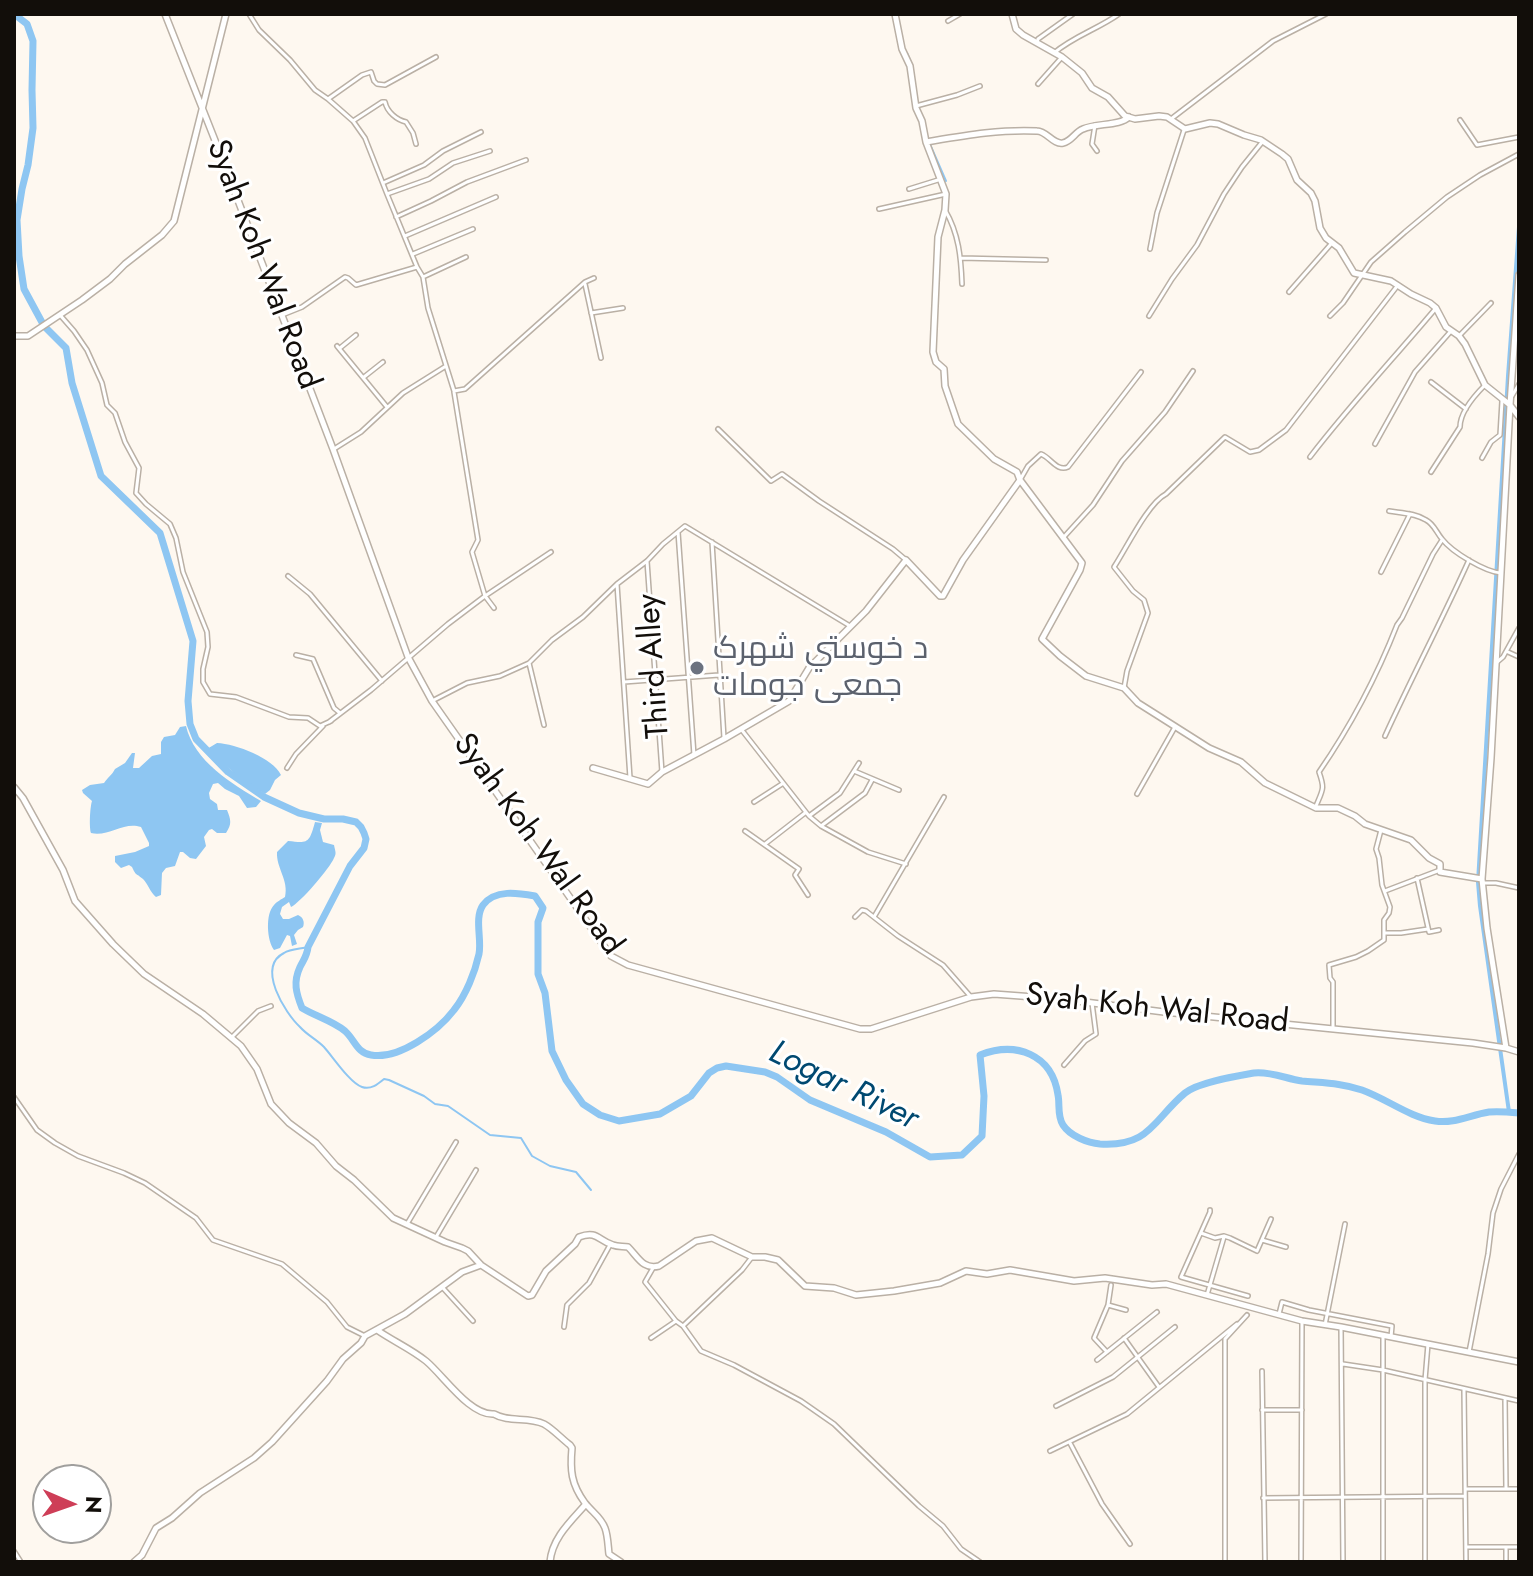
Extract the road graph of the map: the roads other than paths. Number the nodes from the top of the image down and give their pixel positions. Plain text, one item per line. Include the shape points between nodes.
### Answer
1 (165, 14) edge
2 (226, 14) edge
3 (249, 14) edge
4 (895, 14) edge
5 (960, 14) edge
6 (1012, 14) edge
7 (1073, 14) edge
8 (1119, 14) edge
9 (1326, 14) edge
10 (948, 21) dead end
11 (1037, 43) junction
12 (1054, 53) junction
13 (436, 57) dead end
14 (1062, 57) junction
15 (1038, 84) dead end
16 (980, 86) dead end
17 (328, 99) junction
18 (916, 106) junction
19 (203, 109) junction
20 (1129, 117) junction
21 (1171, 119) junction
22 (1460, 120) dead end
23 (353, 121) junction
24 (1095, 125) junction
25 (1185, 129) junction
26 (481, 132) dead end
27 (1519, 137) edge
28 (1263, 141) junction
29 (929, 142) junction
30 (416, 144) dead end
31 (490, 151) dead end
32 (1097, 151) dead end
33 (1519, 154) edge
34 (526, 160) dead end
35 (942, 179) junction
36 (383, 183) junction
37 (909, 189) dead end
38 (387, 194) junction
39 (946, 194) junction
40 (496, 197) dead end
41 (879, 209) dead end
42 (945, 210) junction
43 (396, 217) junction
44 (473, 229) dead end
45 (405, 236) junction
46 (1331, 242) junction
47 (1150, 249) dead end
48 (413, 254) junction
49 (466, 257) dead end
50 (961, 258) junction
51 (1046, 260) dead end
52 (417, 267) junction
53 (1519, 275) edge
54 (1362, 276) junction
55 (423, 277) junction
56 (594, 278) dead end
57 (585, 282) junction
58 (962, 284) dead end
59 (1398, 285) junction
60 (1289, 292) dead end
61 (1491, 303) dead end
62 (623, 308) dead end
63 (1436, 308) junction
64 (591, 313) junction
65 (60, 315) junction
66 (281, 315) junction
67 (1149, 316) dead end
68 (1330, 316) dead end
69 (1451, 331) junction
70 (356, 335) dead end
71 (14, 336) edge
72 (1459, 336) junction
73 (601, 358) dead end
74 (383, 362) dead end
75 (446, 366) junction
76 (1193, 371) dead end
77 (1141, 372) dead end
78 (363, 378) junction
79 (1431, 382) dead end
80 (1519, 384) edge
81 (1485, 385) junction
82 (454, 391) junction
83 (1507, 402) junction
84 (387, 407) junction
85 (1466, 409) junction
86 (1519, 417) edge
87 (718, 429) dead end
88 (1375, 444) dead end
89 (333, 449) junction
90 (1310, 457) dead end
91 (1482, 458) dead end
92 (1431, 472) dead end
93 (1020, 480) junction
94 (1389, 511) dead end
95 (1410, 514) junction
96 (678, 532) junction
97 (1063, 538) junction
98 (1442, 540) junction
99 (712, 542) junction
100 (551, 552) dead end
101 (906, 560) junction
102 (1469, 560) junction
103 (647, 561) junction
104 (1381, 572) dead end
105 (1499, 573) junction
106 (288, 576) dead end
107 (617, 584) junction
108 (485, 596) junction
109 (494, 608) dead end
110 (850, 626) junction
111 (1519, 628) edge
112 (1507, 651) junction
113 (296, 655) dead end
114 (408, 657) junction
115 (1519, 657) edge
116 (529, 663) junction
117 (1496, 663) junction
118 (719, 675) junction
119 (688, 677) junction
120 (656, 679) junction
121 (382, 681) junction
122 (624, 682) junction
123 (1124, 688) junction
124 (432, 701) junction
125 (340, 713) junction
126 (331, 721) junction
127 (544, 725) dead end
128 (1175, 727) junction
129 (741, 729) junction
130 (1385, 736) dead end
131 (724, 739) junction
132 (694, 755) junction
133 (859, 763) dead end
134 (287, 768) dead end
135 (593, 768) dead end
136 (854, 771) junction
137 (662, 772) junction
138 (631, 779) junction
139 (872, 780) junction
140 (782, 784) junction
141 (14, 787) edge
142 (899, 790) dead end
143 (1137, 794) dead end
144 (944, 797) dead end
145 (754, 802) dead end
146 (1315, 808) junction
147 (807, 815) junction
148 (821, 826) junction
149 (1381, 830) junction
150 (745, 831) dead end
151 (765, 844) junction
152 (906, 864) junction
153 (1440, 870) junction
154 (1417, 878) junction
155 (1480, 880) junction
156 (1519, 888) edge
157 (1385, 891) junction
158 (808, 895) dead end
159 (855, 917) dead end
160 (874, 917) junction
161 (1428, 929) junction
162 (1439, 930) dead end
163 (1384, 933) junction
164 (971, 997) junction
165 (1092, 1003) junction
166 (271, 1006) dead end
167 (1333, 1029) junction
168 (231, 1038) junction
169 (1503, 1048) junction
170 (1519, 1052) edge
171 (1064, 1065) dead end
172 (14, 1097) edge
173 (456, 1142) dead end
174 (1519, 1154) edge
175 (476, 1170) dead end
176 (1210, 1210) dead end
177 (1271, 1219) dead end
178 (407, 1224) junction
179 (1345, 1224) dead end
180 (1201, 1233) junction
181 (1224, 1236) junction
182 (436, 1237) junction
183 (1262, 1240) junction
184 (610, 1245) junction
185 (1286, 1247) dead end
186 (752, 1257) junction
187 (481, 1265) junction
188 (653, 1268) junction
189 (1111, 1285) dead end
190 (1209, 1286) junction
191 (442, 1287) junction
192 (1207, 1295) junction
193 (1248, 1296) dead end
194 (1108, 1305) junction
195 (1254, 1307) junction
196 (1126, 1310) dead end
197 (1157, 1312) dead end
198 (1279, 1314) junction
199 (1327, 1314) junction
200 (1247, 1315) junction
201 (473, 1321) dead end
202 (676, 1321) junction
203 (1302, 1321) junction
204 (1325, 1325) junction
205 (683, 1326) junction
206 (564, 1327) dead end
207 (1175, 1327) dead end
208 (1341, 1327) junction
209 (377, 1330) junction
210 (365, 1336) junction
211 (1387, 1336) junction
212 (651, 1338) dead end
213 (1124, 1338) junction
214 (1428, 1344) junction
215 (1470, 1349) junction
216 (1107, 1352) junction
217 (1137, 1357) junction
218 (1097, 1360) dead end
219 (1519, 1362) edge
220 (1341, 1363) junction
221 (1383, 1370) junction
222 (1262, 1371) dead end
223 (1425, 1380) junction
224 (1159, 1388) junction
225 (1464, 1388) junction
226 (1505, 1398) junction
227 (1519, 1401) edge
228 (1056, 1406) dead end
229 (1261, 1410) junction
230 (1302, 1410) junction
231 (1070, 1443) junction
232 (1050, 1451) dead end
233 (1466, 1489) junction
234 (1506, 1489) junction
235 (1519, 1489) edge
236 (1425, 1496) junction
237 (1465, 1496) junction
238 (1343, 1497) junction
239 (1383, 1497) junction
240 (1263, 1498) junction
241 (1302, 1498) junction
242 (586, 1504) junction
243 (1130, 1544) dead end
244 (1466, 1547) junction
245 (1506, 1547) junction
246 (1519, 1547) edge
247 (14, 1551) edge
248 (21, 1562) edge
249 (134, 1562) edge
250 (550, 1562) edge
251 (621, 1562) edge
252 (980, 1562) edge
253 (1225, 1562) edge
254 (1265, 1562) edge
255 (1301, 1562) edge
256 (1343, 1562) edge
257 (1383, 1562) edge
258 (1425, 1562) edge
259 (1466, 1562) edge
260 (1506, 1562) edge

1 - 19 street, Syah Koh Wal Road
2 - 19 street
3 - 17 street
4 - 18 street
5 - 10 street
6 - 11 street via 1016,29
7 - 11 street
8 - 12 street
9 - 21 street via 1273,41
11 - 12 street
12 - 14 street
13 - 17 street via 385,85 377,84 371,72 362,75
14 - 15 street
14 - 20 street
16 - 18 street
17 - 23 street
18 - 29 street
19 - 65 street via 174,221 110,279
19 - 66 street, Syah Koh Wal Road
20 - 21 street
20 - 24 street
21 - 25 street
22 - 27 street via 1477,145
23 - 30 street via 385,102 406,122
23 - 36 street
24 - 29 street via 1080,129 1064,143 1041,130
24 - 32 street via 1092,144
25 - 28 street via 1213,123
25 - 47 street
26 - 36 street
28 - 46 street via 1288,159 1297,180 1311,193 1320,228
28 - 67 street
29 - 35 street
31 - 38 street
33 - 54 street via 1447,197 1371,262
34 - 43 street
35 - 37 street
35 - 39 street
36 - 38 street
38 - 43 street
39 - 41 street
39 - 42 street
40 - 45 street
42 - 50 street
42 - 93 street via 938,237 933,352 944,369 958,424
43 - 45 street
44 - 48 street
45 - 48 street
46 - 54 street
46 - 60 street
48 - 52 street
49 - 55 street
50 - 51 street
50 - 58 street
52 - 55 street
52 - 66 street via 356,285 345,277
53 - 83 street
54 - 59 street
54 - 68 street
55 - 75 street
56 - 57 street
57 - 64 street
57 - 82 street via 465,389
59 - 63 street
59 - 123 street via 1286,430 1250,452 1225,437 1159,498 1141,522 1114,567 1144,600 1148,613
61 - 72 street
62 - 64 street
63 - 69 street
63 - 90 street
64 - 73 street
65 - 71 street via 35,333
65 - 126 street via 87,350 139,468 136,493 170,524 176,538 183,572 207,632 203,682 210,694 236,697 320,726
66 - 89 street, Syah Koh Wal Road
69 - 72 street
69 - 88 street via 1415,372
70 - 78 street via 338,348
72 - 81 street
74 - 78 street
75 - 82 street
75 - 84 street
76 - 97 street
77 - 93 street via 1068,467 1059,468 1041,454
78 - 84 street
79 - 85 street
80 - 83 street
81 - 83 street
81 - 85 street
82 - 108 street via 477,531 472,552
83 - 86 street
83 - 91 street via 1500,435
83 - 105 street
84 - 89 street
85 - 92 street
87 - 101 street via 771,481 782,474
89 - 114 street, Syah Koh Wal Road
93 - 97 street
93 - 101 street via 943,596
94 - 95 street
95 - 98 street via 1429,521
95 - 104 street
96 - 99 street via 687,526
96 - 103 street
96 - 119 street
97 - 123 street via 1082,563 1042,639 1086,676
98 - 102 street
98 - 146 street via 1373,679 1319,772 1323,788
99 - 110 street
99 - 118 street
100 - 108 street
101 - 110 street
102 - 105 street
102 - 130 street
103 - 107 street
103 - 120 street, Third Alley
105 - 117 street
106 - 121 street via 310,594
107 - 116 street
107 - 122 street
108 - 109 street
108 - 114 street
110 - 129 street via 809,668 789,701
111 - 112 street
112 - 115 street
112 - 117 street
113 - 125 street via 313,659
114 - 121 street
114 - 124 street, Syah Koh Wal Road
116 - 124 street
116 - 127 street
117 - 155 street
118 - 119 street
118 - 131 street
119 - 120 street
119 - 132 street
120 - 122 street
120 - 137 street, Third Alley
121 - 125 street
122 - 138 street
123 - 128 street
124 - 164 street, Syah Koh Wal Road via 606,951 619,962 860,1029
125 - 126 street
126 - 134 street
128 - 143 street
128 - 146 street
129 - 131 street
129 - 140 street
131 - 132 street
132 - 137 street
133 - 136 street
135 - 138 street
136 - 139 street
136 - 147 street via 840,793
137 - 138 street via 648,784
139 - 142 street
139 - 148 street via 865,793
140 - 145 street
140 - 147 street
141 - 168 street via 63,870 75,901 144,974
144 - 152 street
146 - 149 street via 1338,808
147 - 148 street
147 - 151 street
148 - 152 street via 868,852
149 - 153 street via 1411,840 1440,864
149 - 157 street via 1376,849
150 - 151 street
151 - 158 street via 799,869 795,875
152 - 160 street
153 - 154 street
153 - 155 street
154 - 157 street
154 - 161 street
155 - 156 street
155 - 169 street
157 - 163 street via 1390,907
159 - 160 street via 862,910
160 - 164 street via 943,965
161 - 162 street
161 - 163 street
163 - 167 street via 1384,940 1368,951 1329,965
164 - 165 street, Syah Koh Wal Road via 994,994
165 - 167 street, Syah Koh Wal Road
165 - 171 street via 1096,1034
166 - 168 street via 258,1011
167 - 169 street, Syah Koh Wal Road
168 - 178 street via 252,1061 271,1104 393,1218
169 - 170 street, Syah Koh Wal Road
172 - 210 street via 37,1130 55,1143 145,1183 196,1218 213,1240 282,1264 327,1302 347,1327
173 - 178 street
174 - 215 street via 1493,1213
175 - 182 street
176 - 180 street
177 - 183 street
178 - 182 street
179 - 199 street
180 - 181 street
180 - 190 street via 1181,1277
181 - 183 street via 1257,1251
181 - 190 street
182 - 187 street via 468,1251
183 - 185 street
184 - 187 street via 593,1234 579,1237 530,1296
184 - 188 street via 628,1247
184 - 206 street via 589,1283 567,1305
186 - 188 street via 708,1237
186 - 192 street via 778,1260 805,1286 856,1295 940,1283 966,1271 1010,1270 1074,1281 1105,1278 1166,1284
186 - 205 street
187 - 191 street
188 - 202 street via 645,1282
189 - 194 street
190 - 192 street
190 - 193 street
191 - 201 street
191 - 209 street
192 - 195 street
194 - 196 street
194 - 216 street via 1094,1338
195 - 198 street
195 - 200 street
197 - 213 street
198 - 199 street via 1282,1302
198 - 203 street
199 - 204 street
199 - 211 street via 1392,1326
200 - 224 street
200 - 253 street via 1225,1339
202 - 205 street
202 - 212 street
203 - 204 street
203 - 230 street
204 - 208 street
205 - 252 street via 701,1351 801,1401 834,1424
207 - 217 street
208 - 211 street
208 - 220 street
209 - 210 street
209 - 242 street via 426,1361 481,1411 545,1424 572,1448 572,1477
210 - 249 street via 272,1442 156,1528
211 - 214 street
211 - 221 street
213 - 216 street
213 - 217 street
214 - 215 street
214 - 223 street
215 - 219 street
216 - 218 street
217 - 224 street
217 - 228 street via 1113,1377
220 - 221 street
220 - 238 street
221 - 223 street
221 - 239 street
222 - 229 street
223 - 225 street
223 - 236 street
224 - 231 street via 1127,1414
225 - 226 street
225 - 233 street
226 - 227 street
226 - 234 street
229 - 230 street
229 - 240 street
230 - 241 street
231 - 232 street
231 - 243 street
233 - 234 street
233 - 237 street
234 - 235 street
236 - 237 street
236 - 239 street
236 - 258 street
237 - 244 street
238 - 239 street
238 - 241 street
238 - 256 street
239 - 257 street
240 - 241 street
240 - 254 street
241 - 255 street
242 - 250 street via 559,1535
242 - 251 street via 605,1528 609,1554
244 - 245 street
244 - 259 street
245 - 246 street
245 - 260 street
247 - 248 street

